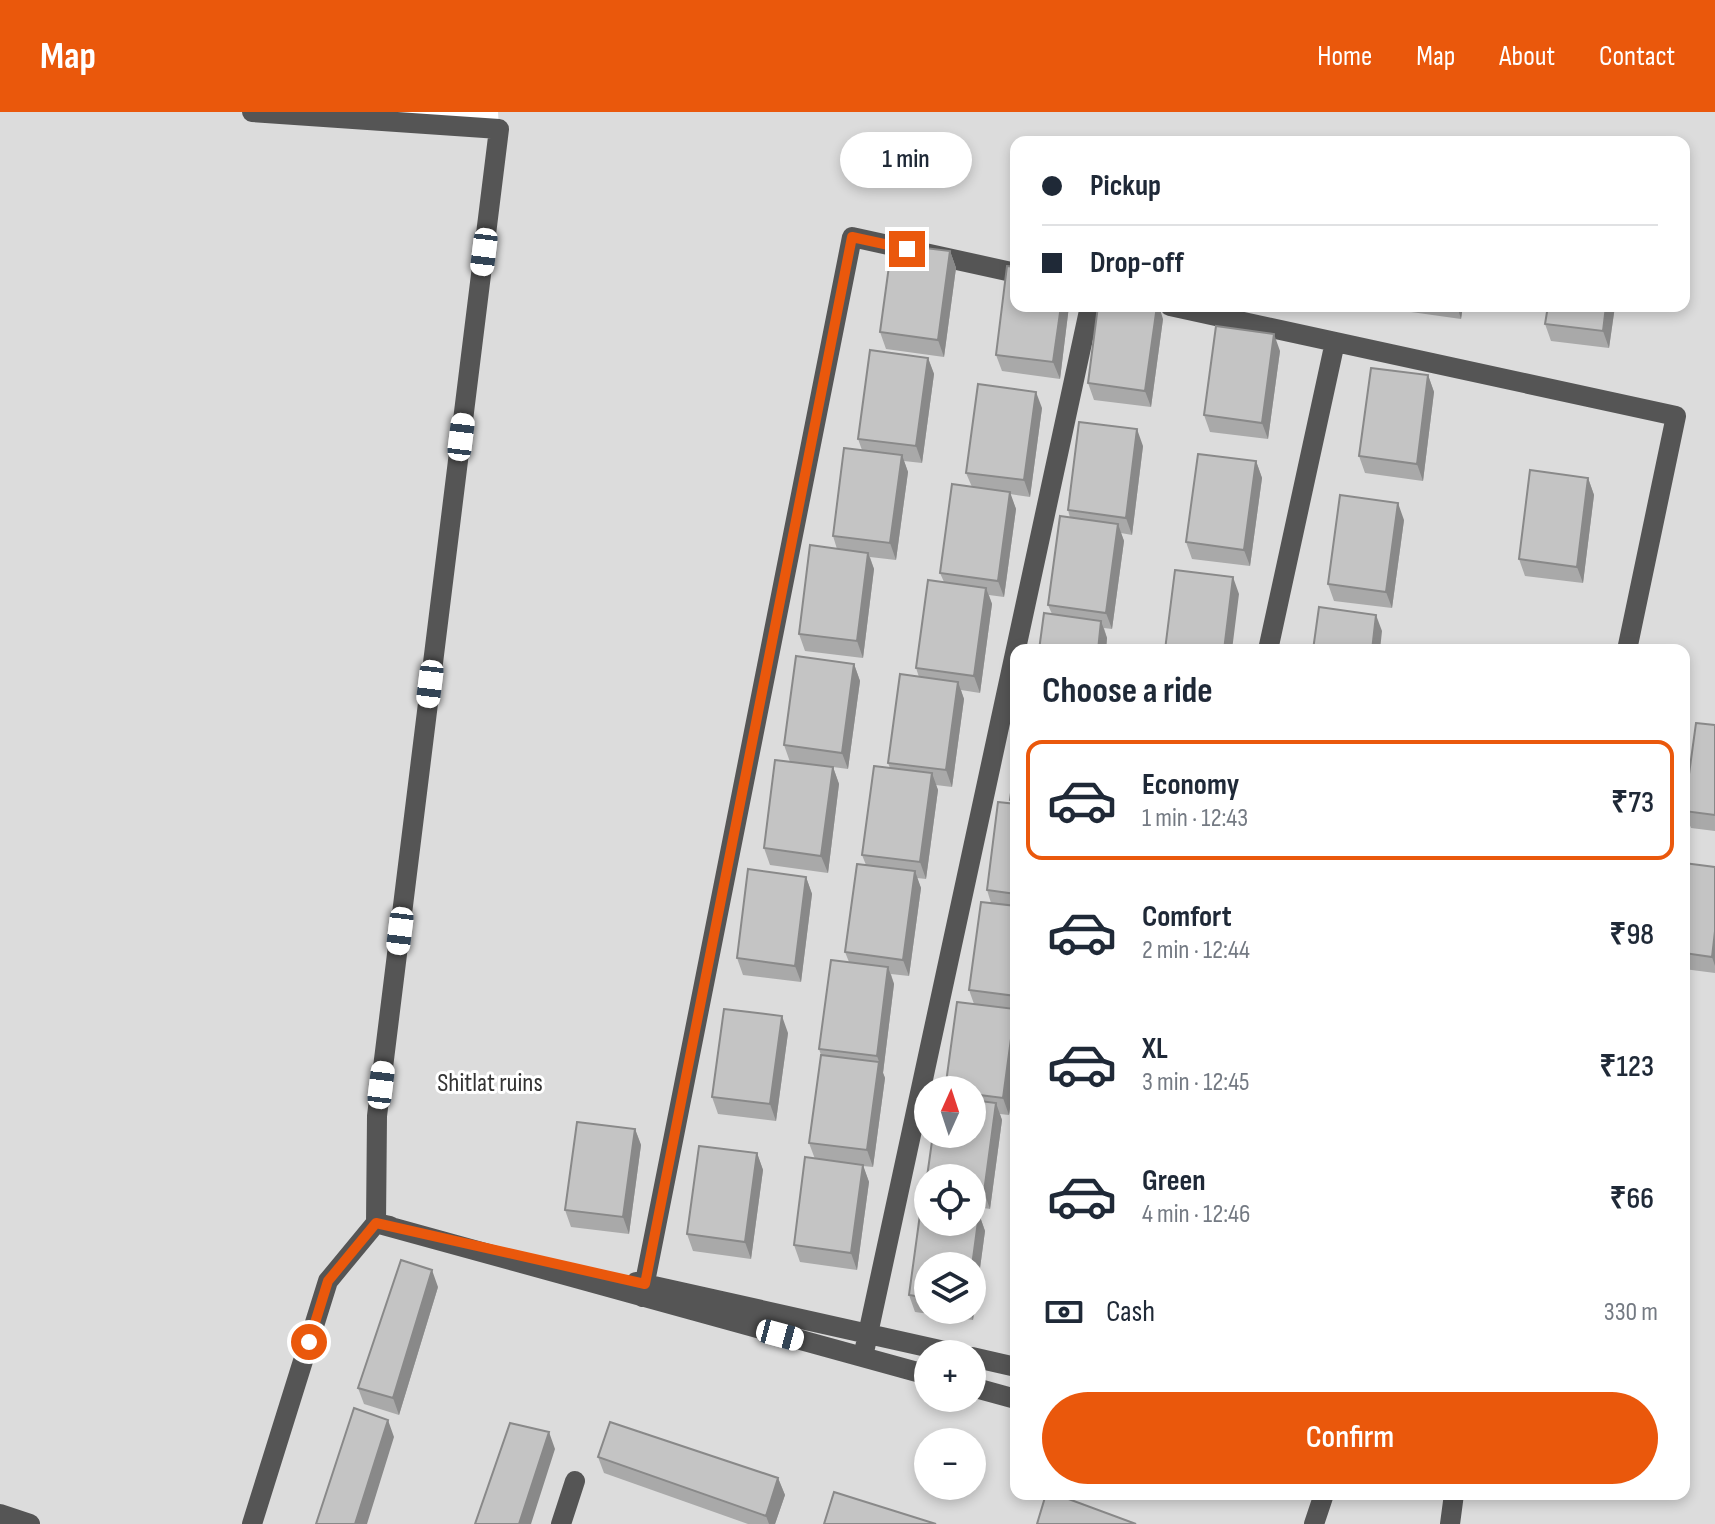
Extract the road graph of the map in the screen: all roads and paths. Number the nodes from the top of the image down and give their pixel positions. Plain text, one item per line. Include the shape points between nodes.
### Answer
1 (252, 112) edge
2 (498, 120) edge
3 (1010, 272) edge
4 (1089, 312) edge
5 (1198, 312) edge
6 (1335, 342) junction
7 (1017, 644) edge
8 (1269, 644) edge
9 (1628, 644) edge
10 (1010, 676) edge
11 (376, 1223) junction
12 (644, 1290) junction
13 (868, 1334) junction
14 (914, 1344) edge
15 (863, 1357) junction
16 (986, 1360) edge
17 (1010, 1366) edge
18 (914, 1371) edge
19 (986, 1391) edge
20 (1010, 1397) edge
21 (575, 1481) dead end
22 (1322, 1500) edge
23 (1453, 1500) edge
24 (0, 1514) edge
25 (30, 1524) edge
26 (252, 1524) edge
27 (561, 1524) edge
28 (1314, 1524) edge
29 (1450, 1524) edge

1 - 2 street
2 - 11 street via 377,1116
3 - 12 street via 852,237
4 - 7 street
5 - 6 street
6 - 8 street
6 - 9 street via 1676,416
10 - 13 street
11 - 12 street
11 - 26 street via 328,1281
12 - 13 street
12 - 15 street
13 - 14 street
13 - 15 street
15 - 18 street
16 - 17 street
19 - 20 street
21 - 27 street
22 - 28 street
23 - 29 street
24 - 25 street

